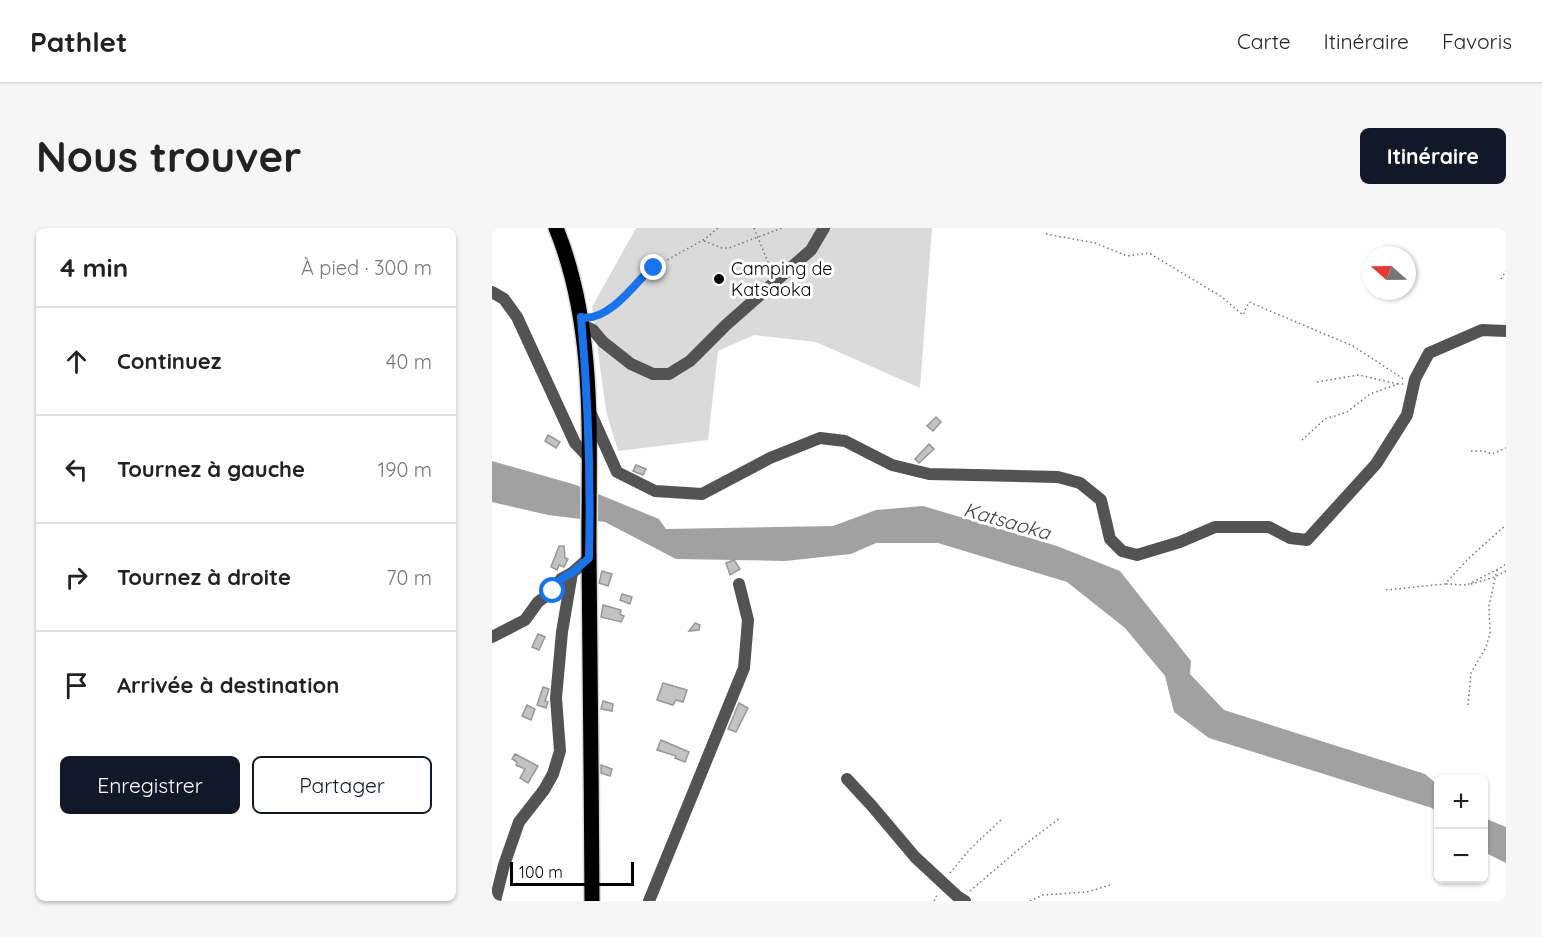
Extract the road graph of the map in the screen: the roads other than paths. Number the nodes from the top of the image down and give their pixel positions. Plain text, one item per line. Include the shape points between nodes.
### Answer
1 (556, 228) edge
2 (824, 228) edge
3 (492, 292) edge
4 (581, 321) junction
5 (1506, 331) edge
6 (588, 408) junction
7 (590, 459) junction
8 (590, 551) junction
9 (572, 573) junction
10 (739, 584) dead end
11 (492, 638) edge
12 (847, 779) dead end
13 (963, 900) edge
14 (495, 901) edge
15 (592, 901) edge
16 (649, 901) edge

1 - 4 main road
2 - 4 street via 811,250 690,361 666,376 631,364
3 - 7 street via 504,299 517,317 575,443
4 - 6 main road
5 - 6 street via 1482,330 1429,353 1414,385 1407,415 1376,464 1307,540 1290,538 1269,526 1215,527 1137,555 1122,551 1110,539 1101,500 1080,483 1058,477 930,474 892,465 845,441 820,438 770,458 702,494 655,490 617,472
6 - 7 main road
7 - 8 main road
8 - 9 street
8 - 15 main road
9 - 11 street via 561,579 525,620
9 - 14 street via 556,698 560,751 549,782 519,822
10 - 16 street via 748,620 744,668
12 - 13 street via 915,857

